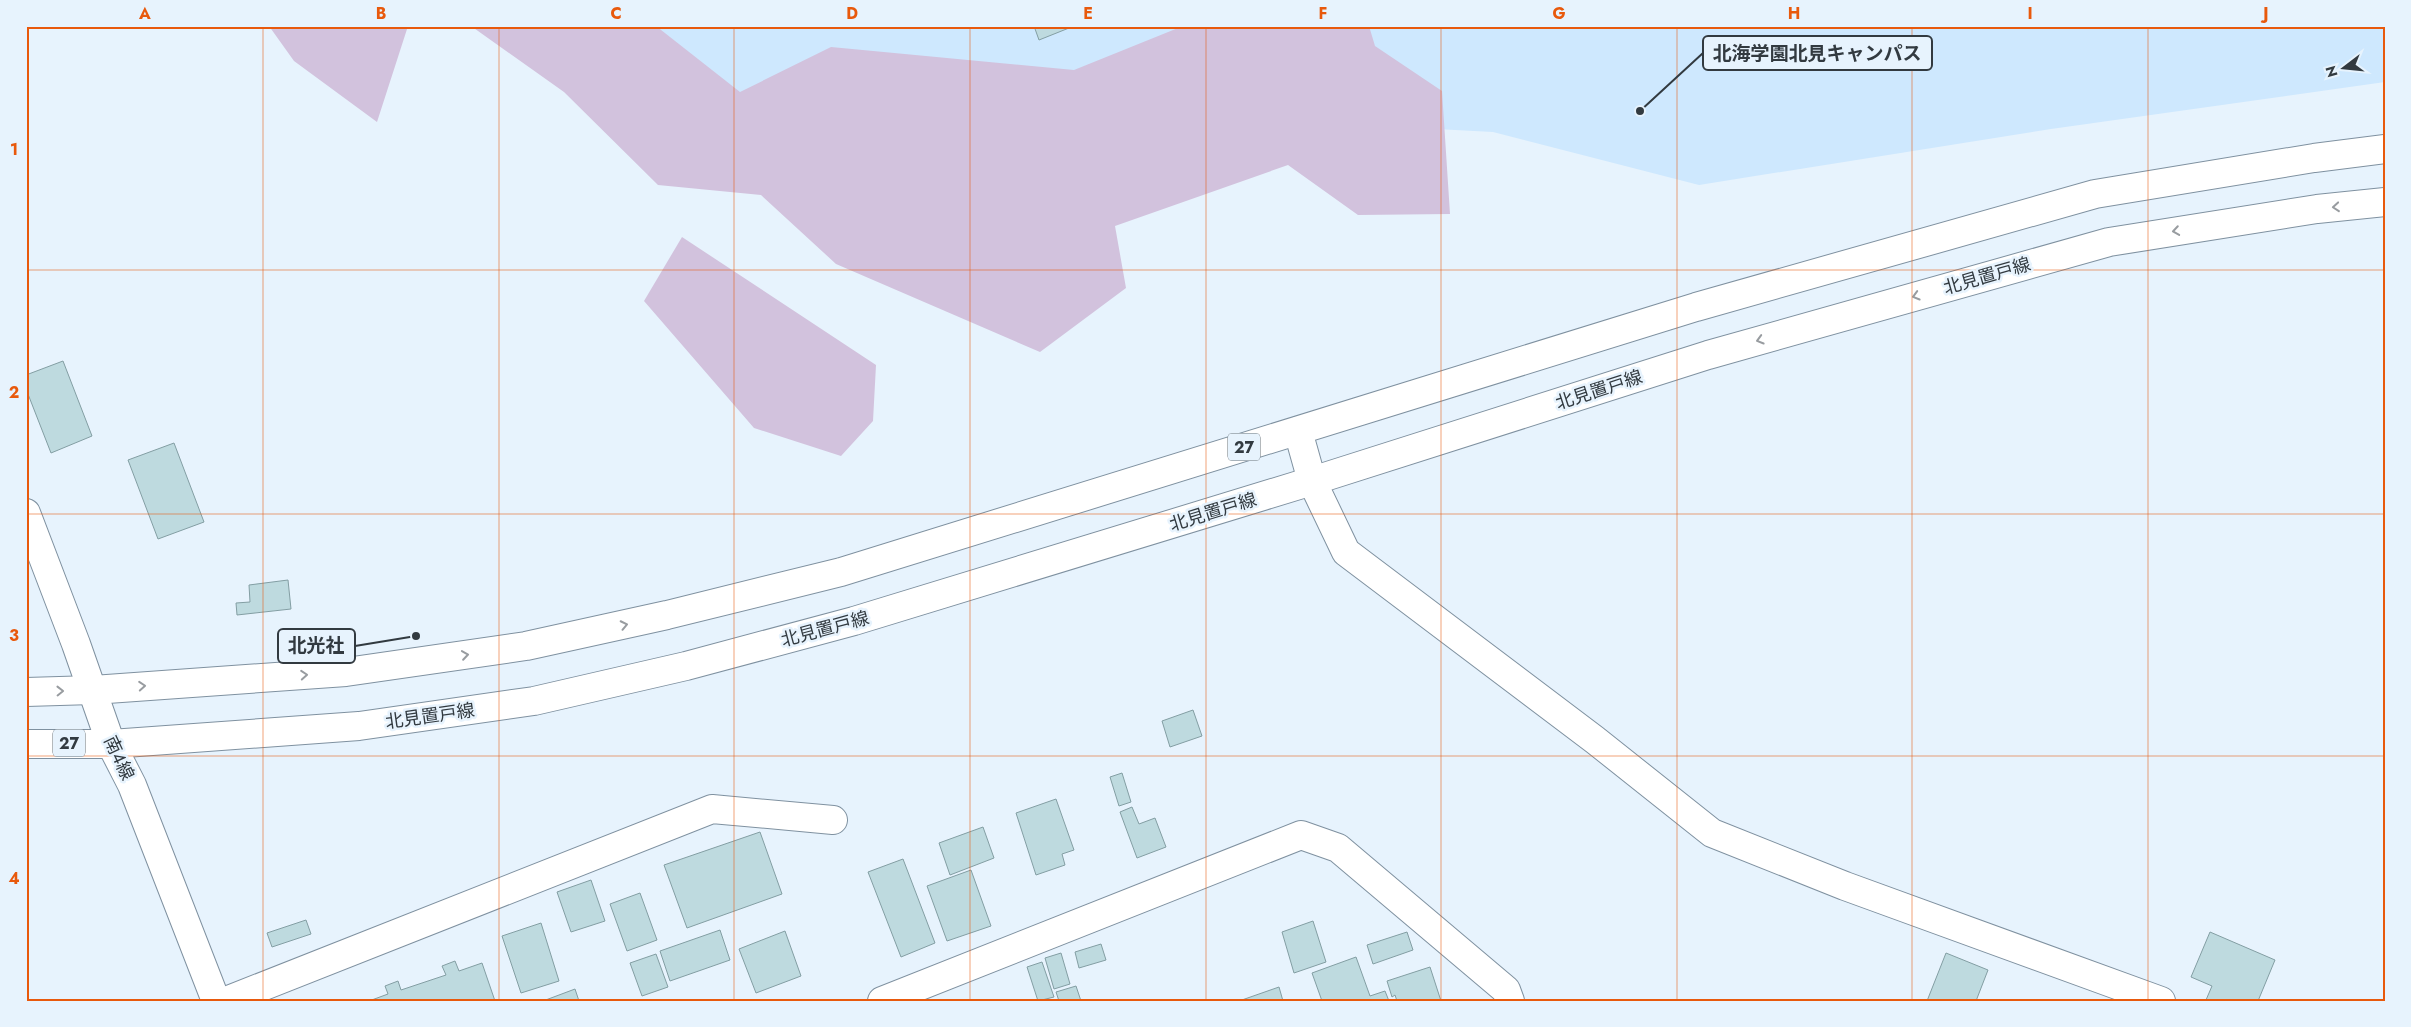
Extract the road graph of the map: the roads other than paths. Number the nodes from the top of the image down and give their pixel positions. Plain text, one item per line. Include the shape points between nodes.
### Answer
1 (2385, 149) edge
2 (2385, 202) edge
3 (1298, 431) junction
4 (1312, 481) junction
5 (26, 513) edge
6 (93, 690) junction
7 (26, 692) edge
8 (26, 744) edge
9 (111, 744) junction
10 (832, 820) dead end
11 (216, 1001) edge
12 (226, 1001) edge
13 (882, 1001) edge
14 (1510, 1001) edge
15 (2161, 1001) edge

1 - 3 main road, 27 via 2095,194 1696,307
2 -> 4 main road, 北見置戸線 / 27 via 2317,208 2109,242 1708,355
3 - 4 main road
6 -> 3 main road, 27 via 346,672 526,646 841,572
4 - 9 main road, 北見置戸線 / 27 via 854,622 534,701 359,726
4 - 15 main road via 1346,552 1595,740 1712,833 1845,886
5 - 6 main road, 南4線
7 -> 6 main road, 27
6 - 9 main road, 南4線
8 - 9 main road, 北見置戸線 / 27
9 - 11 main road, 南4線 via 132,784
10 - 12 main road via 712,809
13 - 14 main road via 1300,836 1338,848 1506,990

